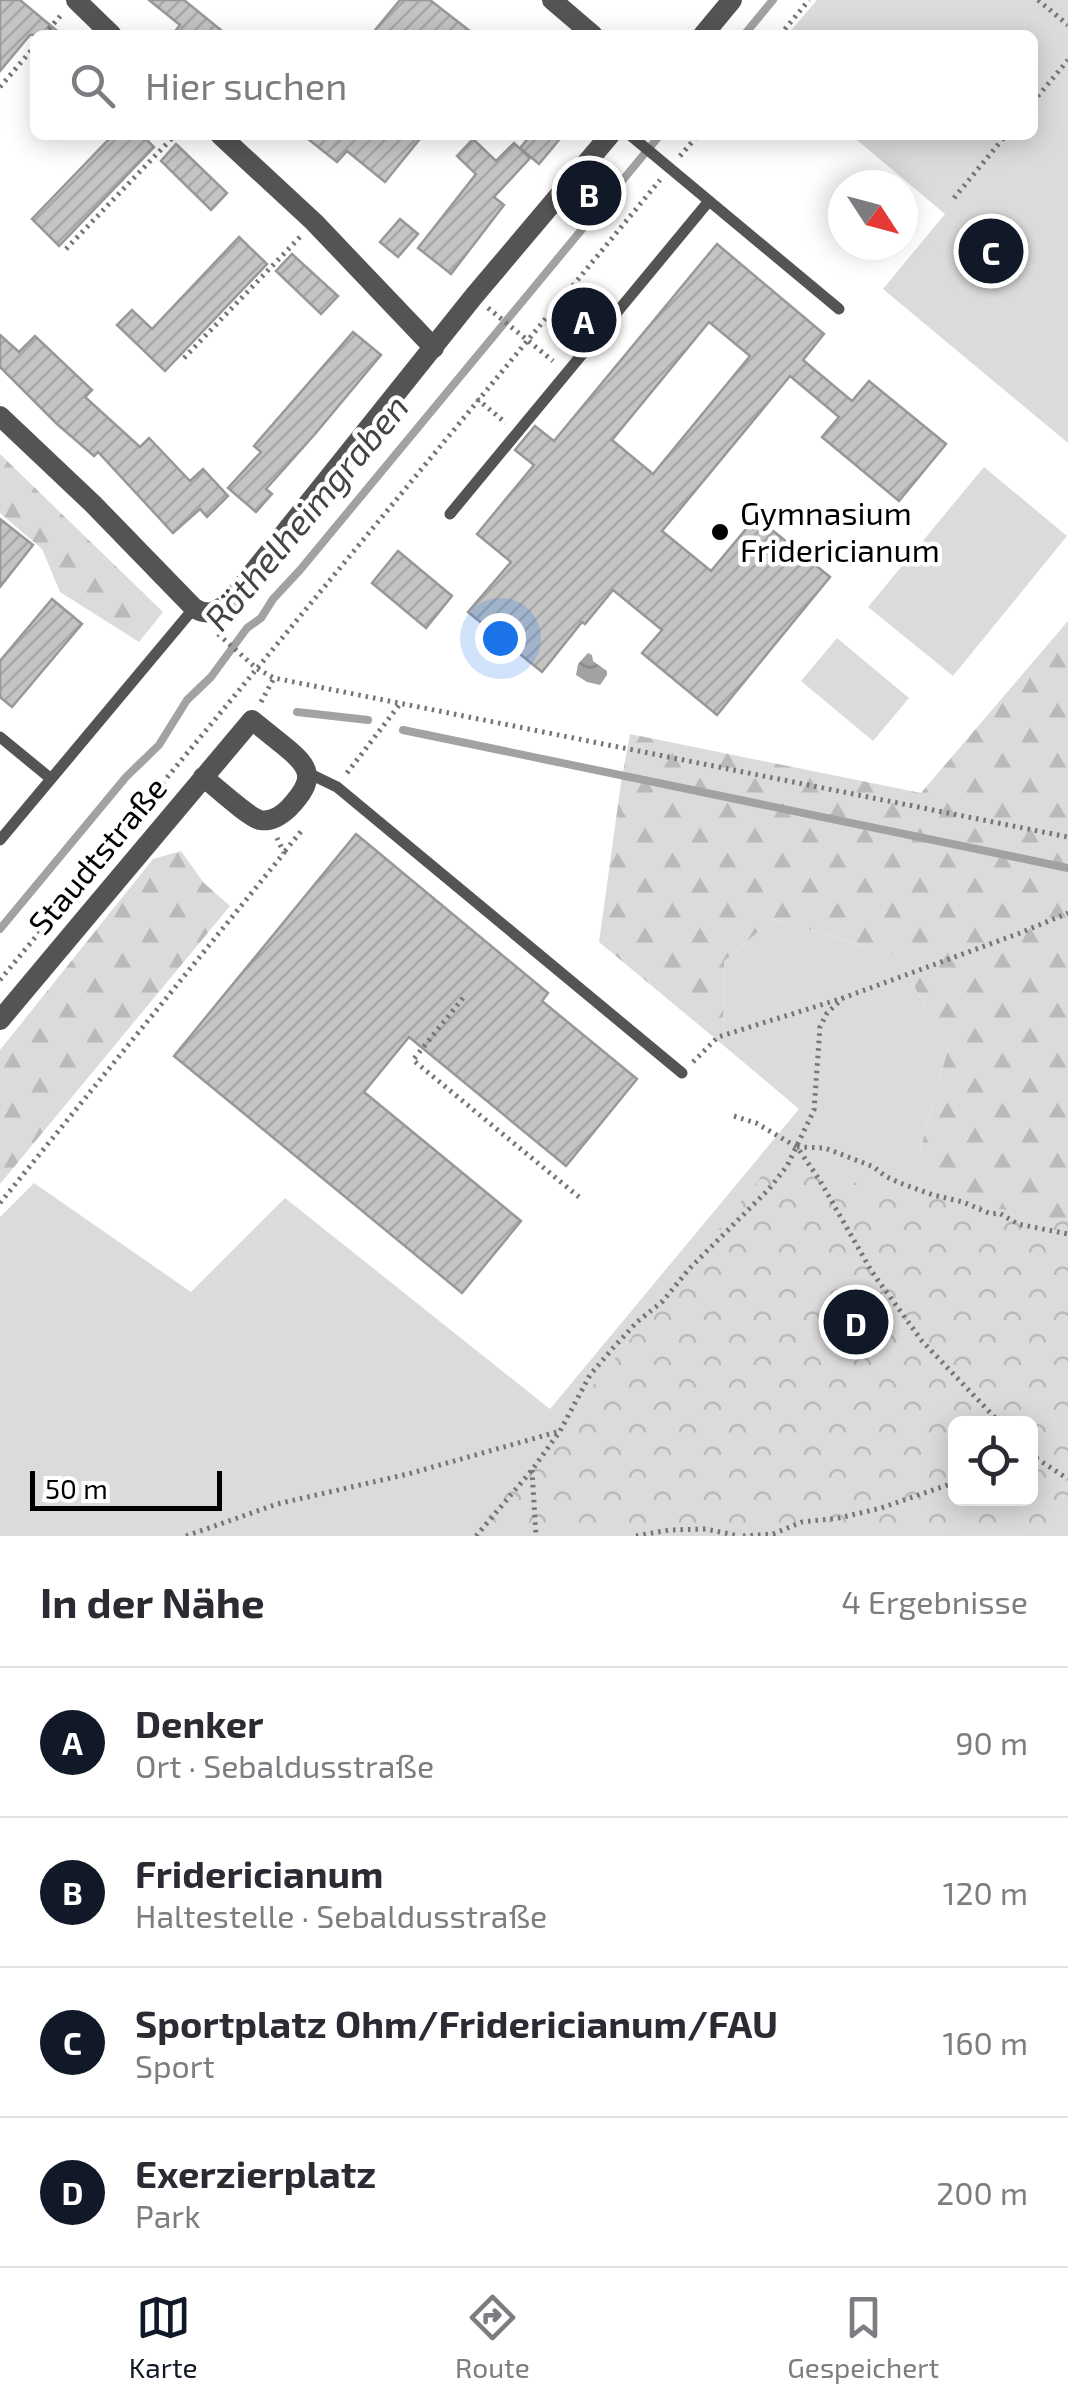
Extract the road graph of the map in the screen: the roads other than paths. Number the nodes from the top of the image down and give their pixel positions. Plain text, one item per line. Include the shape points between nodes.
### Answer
1 (76, 0) edge
2 (552, 0) edge
3 (732, 0) edge
4 (107, 30) edge
5 (587, 30) edge
6 (707, 30) edge
7 (225, 140) edge
8 (606, 140) edge
9 (636, 140) edge
10 (710, 201) junction
11 (839, 309) dead end
12 (434, 348) junction
13 (0, 416) edge
14 (450, 514) dead end
15 (203, 611) junction
16 (0, 737) edge
17 (308, 773) junction
18 (203, 777) junction
19 (50, 778) junction
20 (0, 840) edge
21 (0, 1020) edge
22 (682, 1073) road end

1 - 4 street
2 - 5 street
3 - 6 street
7 - 12 street
8 - 12 street
9 - 10 lane
10 - 11 lane
10 - 14 lane
12 - 15 street via 230,601
13 - 15 street
15 - 19 lane
16 - 19 lane
17 - 18 street, Staudtstraße via 287,810 267,820 252,816
17 - 18 street, Staudtstraße via 302,760 252,720
17 - 22 lane via 337,787
18 - 21 street, Staudtstraße
19 - 20 lane

